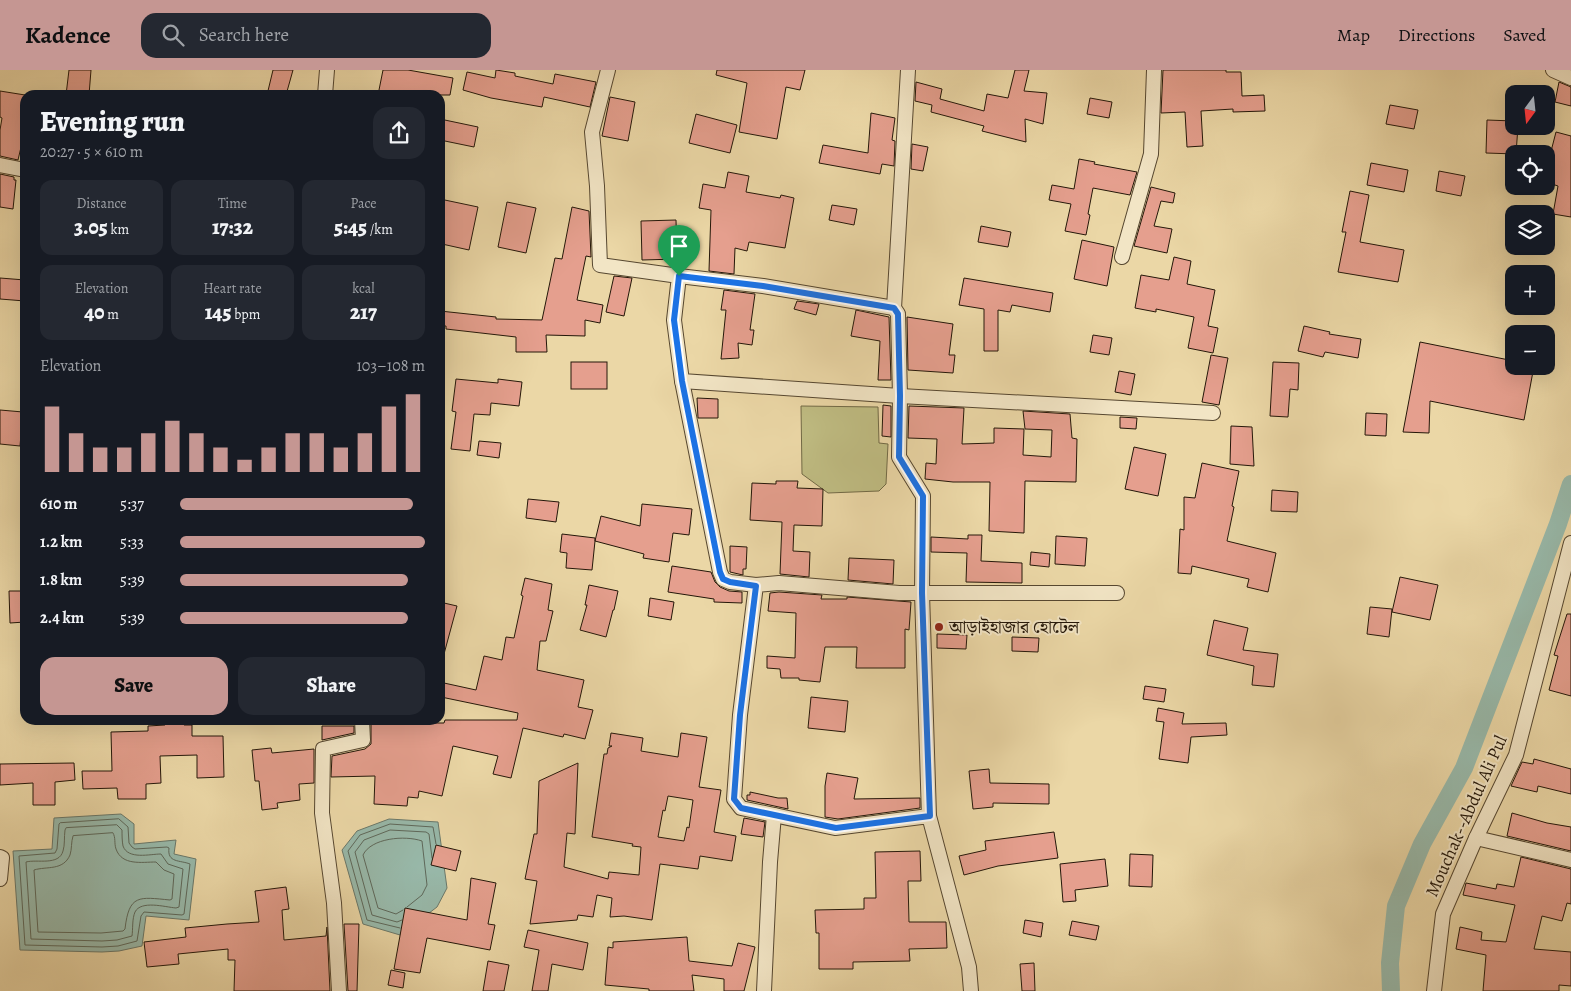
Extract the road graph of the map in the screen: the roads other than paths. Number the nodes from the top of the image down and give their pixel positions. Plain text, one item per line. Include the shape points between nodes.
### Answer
1 (327, 70) edge
2 (608, 70) edge
3 (908, 70) edge
4 (1154, 70) edge
5 (1553, 70) edge
6 (1571, 78) edge
7 (325, 90) edge
8 (0, 165) edge
9 (20, 169) edge
10 (1122, 257) dead end
11 (679, 276) junction
12 (894, 308) junction
13 (682, 381) junction
14 (900, 396) junction
15 (1213, 413) dead end
16 (1571, 543) edge
17 (756, 586) junction
18 (922, 593) junction
19 (1117, 593) dead end
20 (362, 725) edge
21 (774, 815) junction
22 (930, 816) junction
23 (1476, 838) junction
24 (0, 858) edge
25 (1571, 860) edge
26 (0, 879) edge
27 (339, 991) edge
28 (764, 991) edge
29 (972, 991) edge
30 (1434, 991) edge

1 - 7 street
2 - 11 street via 592,132 600,265
3 - 12 street
4 - 10 street via 1151,154
5 - 6 street
8 - 9 street
11 - 12 street
11 - 13 street via 674,320
12 - 14 street via 898,314
13 - 14 street
13 - 17 street via 720,572 723,579 730,582
14 - 15 street
14 - 18 street via 899,457 923,496
16 - 23 street, Mouchak--Abdul Ali Pul via 1516,755
17 - 18 street via 779,583
17 - 21 street via 740,715 734,799 741,808
18 - 19 street
18 - 22 street
20 - 27 street via 363,740 324,749 322,813 334,903
21 - 22 street via 836,828
21 - 28 street
22 - 29 street
23 - 25 street
23 - 30 street, Mouchak--Abdul Ali Pul via 1443,914
24 - 26 street

